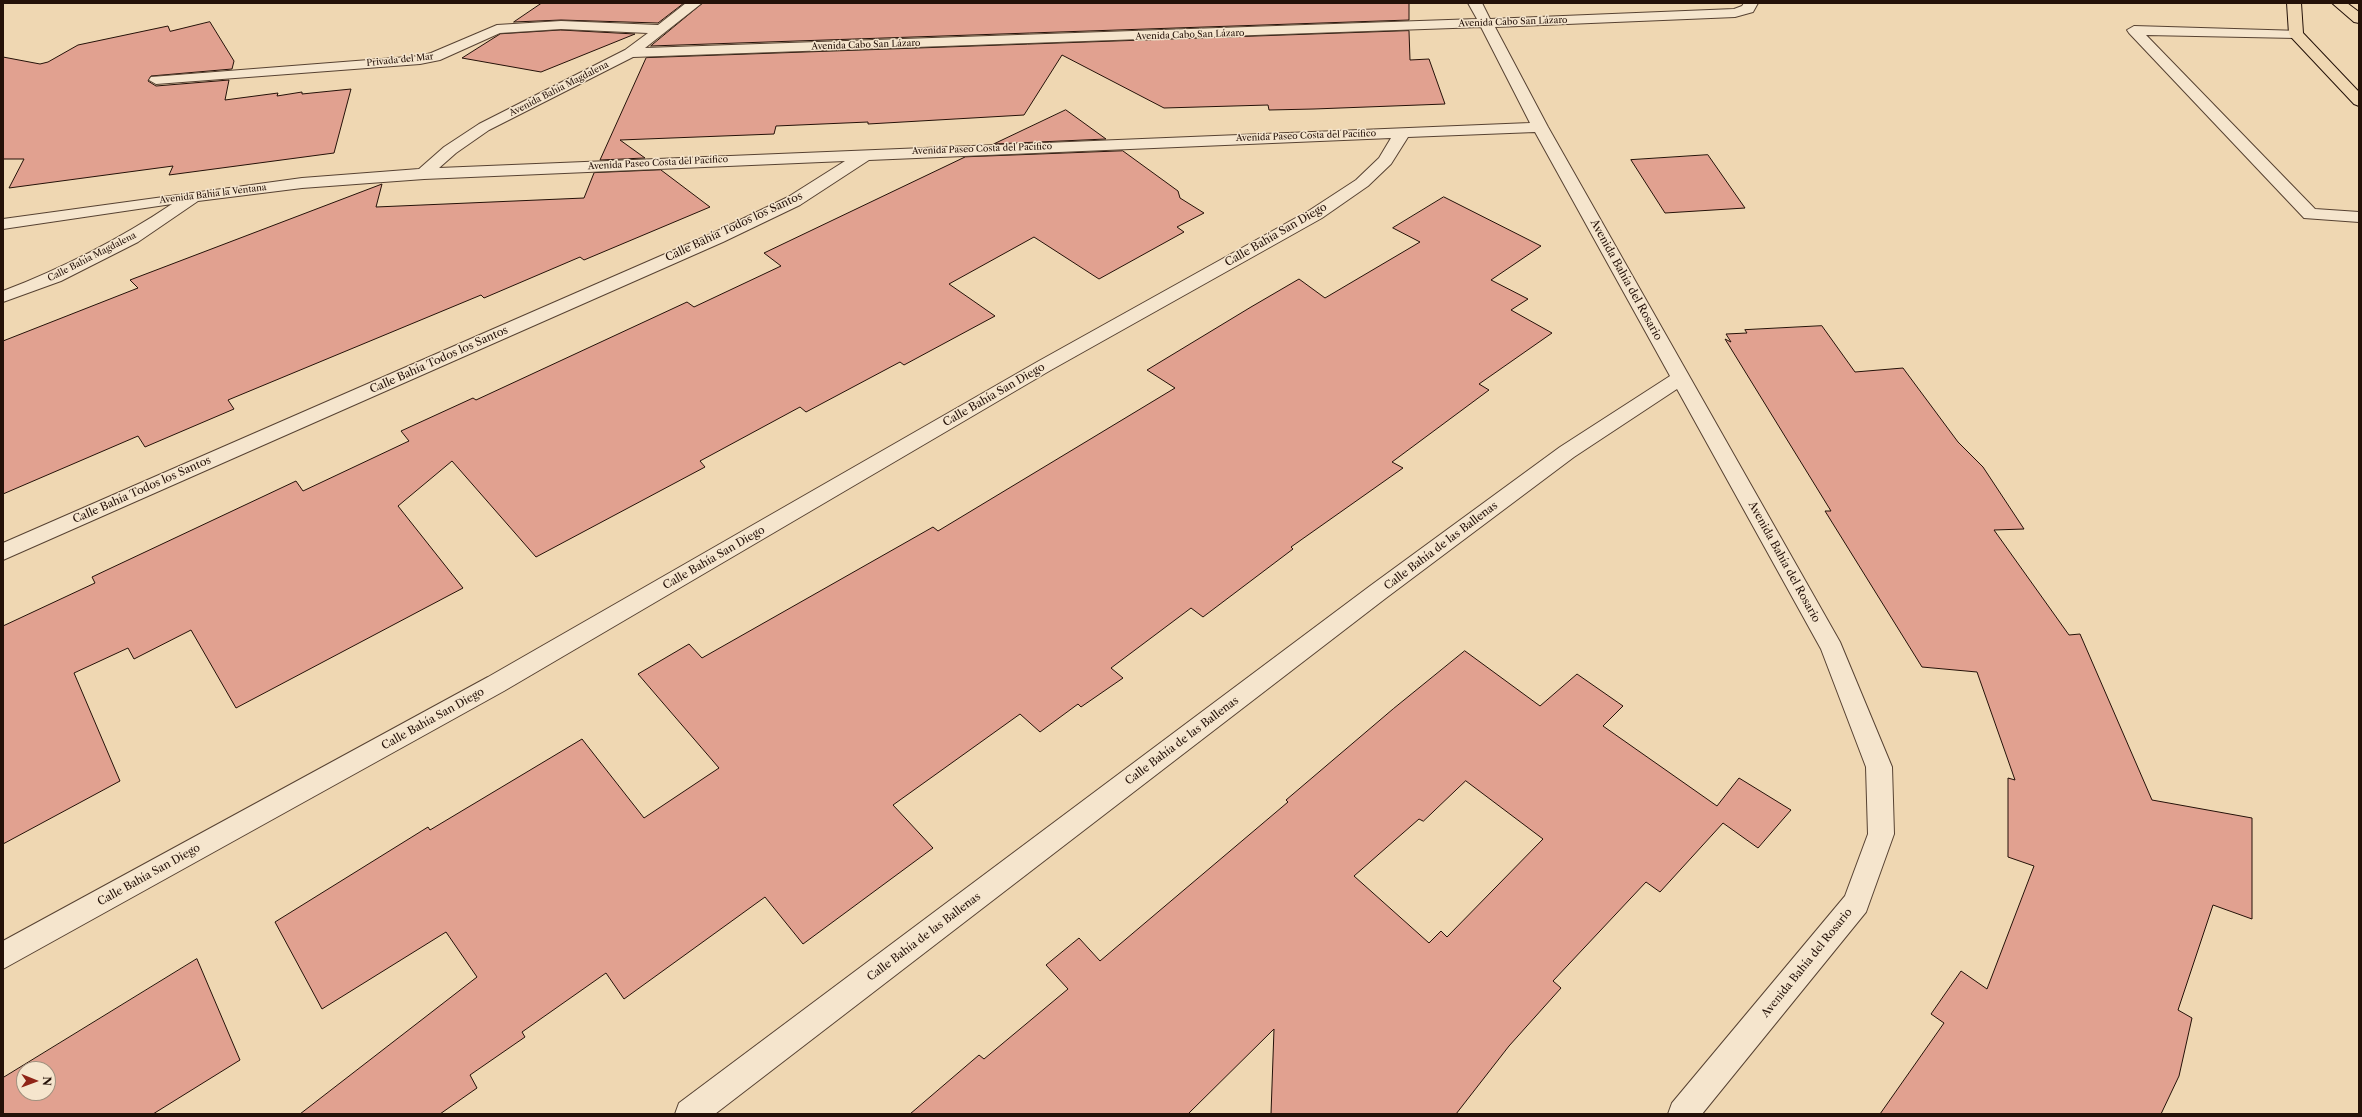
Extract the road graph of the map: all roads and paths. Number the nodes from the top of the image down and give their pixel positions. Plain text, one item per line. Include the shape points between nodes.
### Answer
1 (695, 3) edge
2 (1474, 3) edge
3 (2294, 3) edge
4 (2339, 3) edge
5 (1749, 6) edge
6 (2359, 19) edge
7 (1485, 24) junction
8 (663, 29) junction
9 (2296, 34) junction
10 (630, 53) junction
11 (156, 80) dead end
12 (2359, 101) edge
13 (1540, 127) junction
14 (1403, 132) junction
15 (867, 154) junction
16 (424, 174) junction
17 (195, 196) junction
18 (2359, 217) edge
19 (3, 224) edge
20 (3, 297) edge
21 (1681, 378) junction
22 (3, 552) edge
23 (3, 956) edge
24 (690, 1114) edge
25 (1683, 1114) edge

1 - 8 street, Avenida Bahía Magdalena
2 - 7 street, Avenida Bahía del Rosario
3 - 9 highway
4 - 6 highway
5 - 7 street, Avenida Cabo San Lázaro via 1734,13
7 - 10 street, Avenida Cabo San Lázaro
7 - 13 street, Avenida Bahía del Rosario
8 - 10 street, Avenida Bahía Magdalena
8 - 11 street, Privada del Mar via 561,25 516,27 497,29 435,57 420,60
9 - 12 highway
9 - 18 street via 2134,30 2310,214
10 - 16 street, Avenida Bahía Magdalena via 484,127 450,150
13 - 14 street, Avenida Paseo Costa del Pacífico
13 - 21 street, Avenida Bahía del Rosario
14 - 15 street, Avenida Paseo Costa del Pacífico
14 - 23 street, Calle Bahía San Diego via 1385,161 1362,183 1316,214 1037,370 496,684
15 - 16 street, Avenida Paseo Costa del Pacífico
15 - 22 street, Calle Bahía Todos los Santos via 794,201 717,238
16 - 17 street, Avenida Bahía la Ventana via 302,183
17 - 19 street, Avenida Bahía la Ventana
17 - 20 street, Calle Bahía Magdalena via 132,238 55,277
21 - 24 street, Calle Bahía de las Ballenas via 1567,452
21 - 25 street, Avenida Bahía del Rosario via 1832,648 1879,767 1881,834 1856,903

